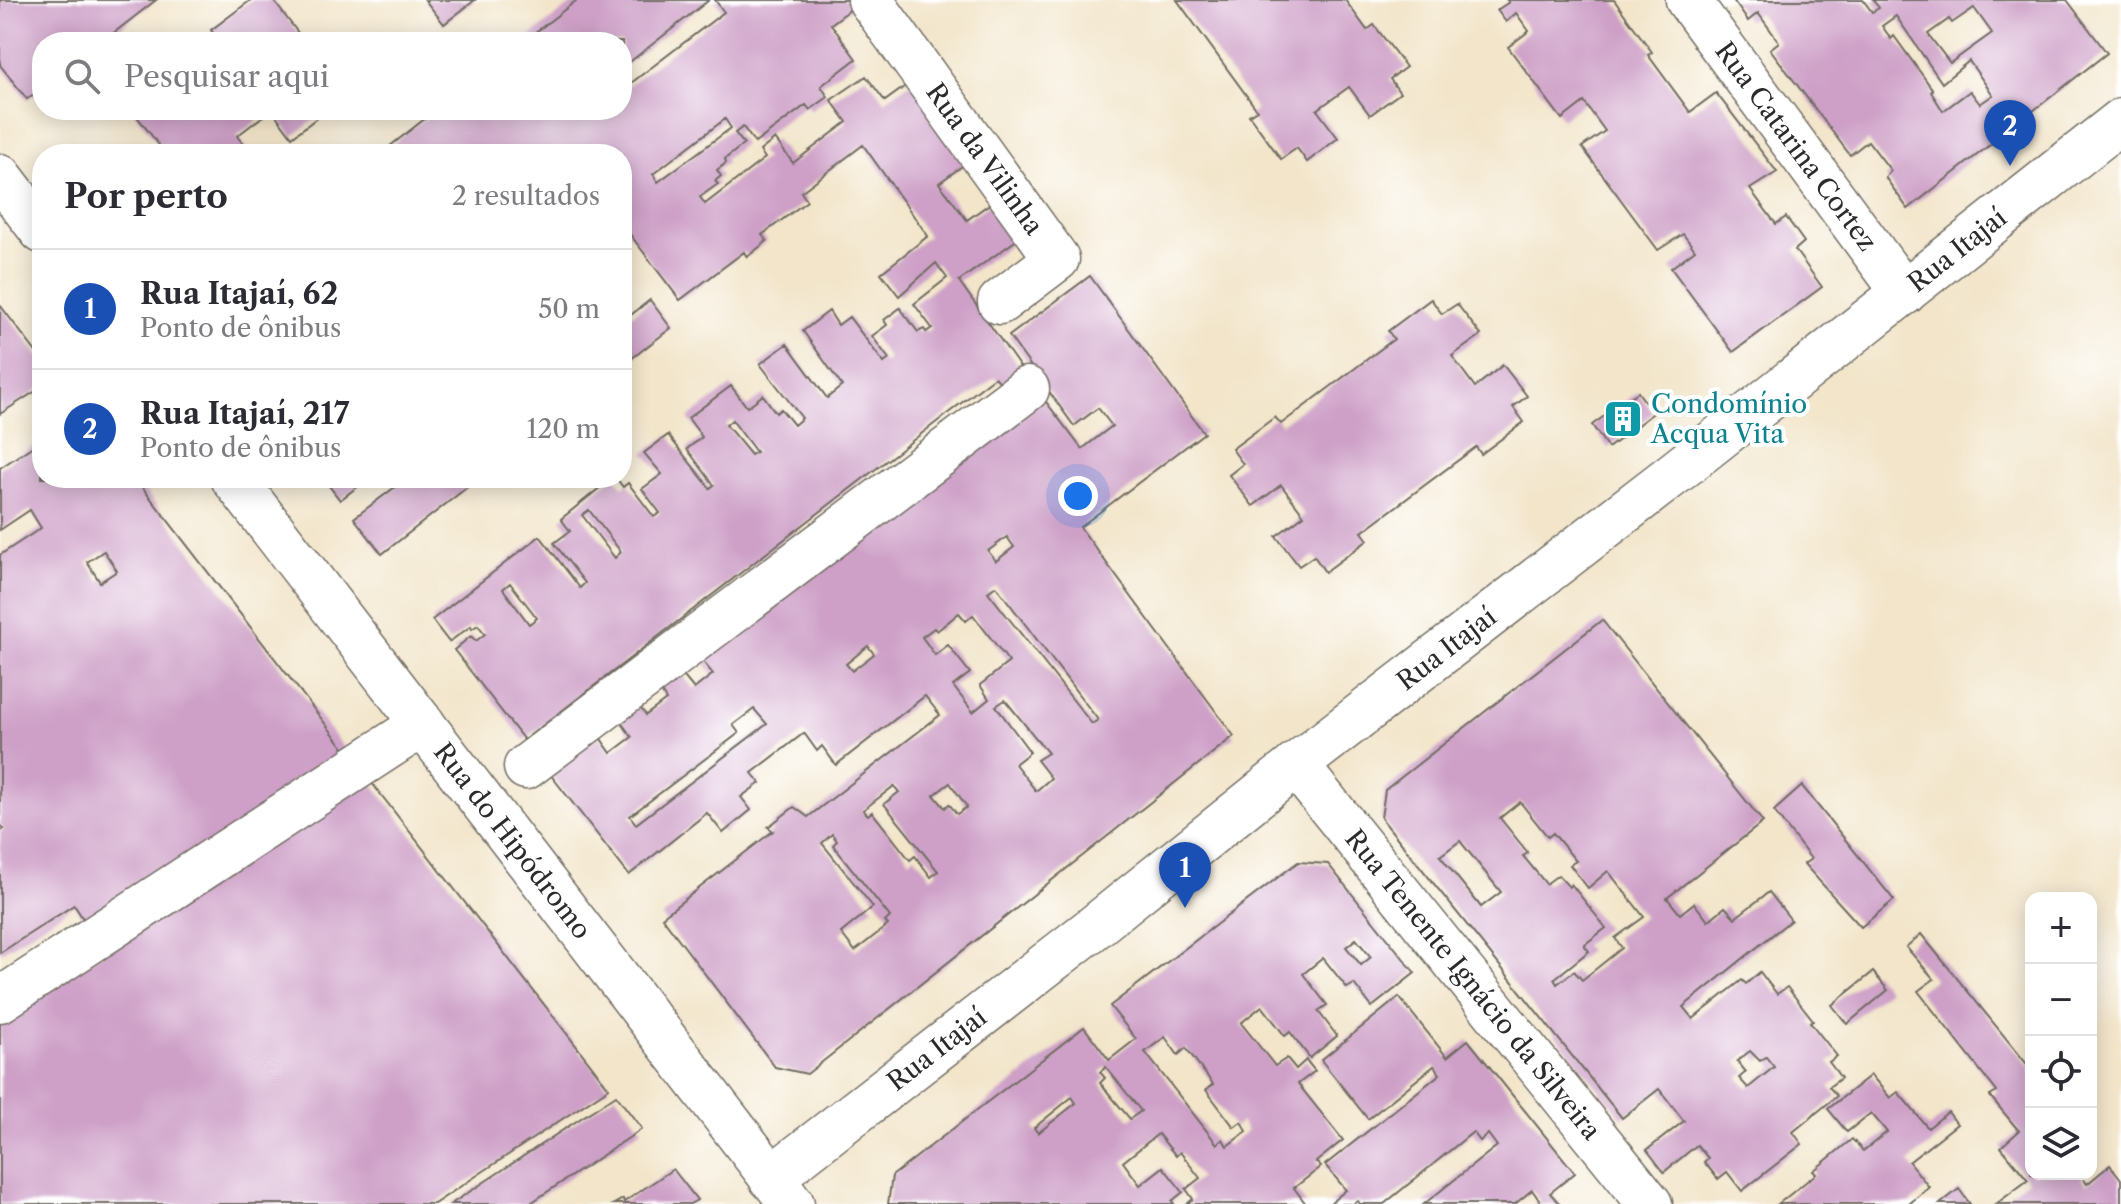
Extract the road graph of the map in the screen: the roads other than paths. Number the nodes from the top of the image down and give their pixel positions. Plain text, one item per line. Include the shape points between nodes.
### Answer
1 (870, 0) edge
2 (1688, 0) edge
3 (2121, 121) edge
4 (0, 176) edge
5 (32, 218) edge
6 (1904, 293) junction
7 (1000, 302) dead end
8 (1027, 389) dead end
9 (241, 488) edge
10 (423, 724) junction
11 (1296, 765) junction
12 (526, 767) dead end
13 (0, 1000) edge
14 (781, 1191) edge
15 (1650, 1204) edge

1 - 7 street, Rua da Vilinha via 1057,259
2 - 6 street, Rua Catarina Cortez
3 - 6 street, Rua Itajaí
4 - 5 street
6 - 11 street, Rua Itajaí
8 - 12 street
9 - 10 street, Rua do Hipódromo
10 - 13 street
10 - 14 street, Rua do Hipódromo
11 - 14 street, Rua Itajaí
11 - 15 street, Rua Tenente Ignácio da Silveira

